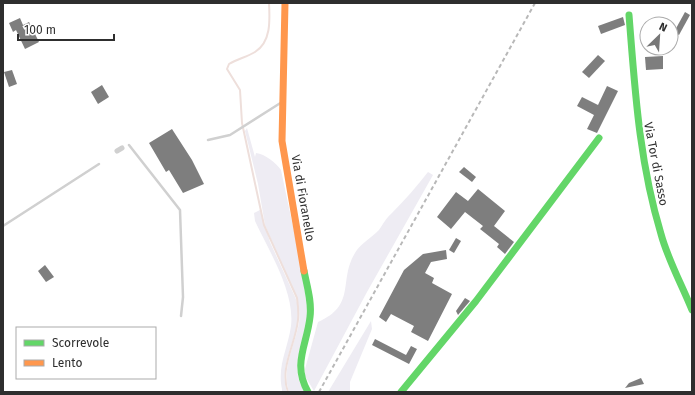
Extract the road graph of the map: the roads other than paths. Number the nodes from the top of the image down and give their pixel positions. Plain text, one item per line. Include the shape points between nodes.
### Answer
1 (285, 3) edge
2 (629, 15) dead end
3 (282, 102) junction
4 (599, 138) dead end
5 (208, 140) dead end
6 (129, 145) dead end
7 (99, 164) dead end
8 (3, 226) edge
9 (692, 310) edge
10 (181, 316) dead end
11 (308, 392) edge
12 (401, 392) edge

1 - 3 street, Via di Fioranello
2 - 9 street, Via Tor di Sasso via 637,121 649,190 661,236
3 - 5 lane via 230,135
3 - 11 street, Via di Fioranello via 285,166 311,306 310,327 299,371
4 - 12 street via 476,301
6 - 10 lane via 180,210 183,297
7 - 8 lane

